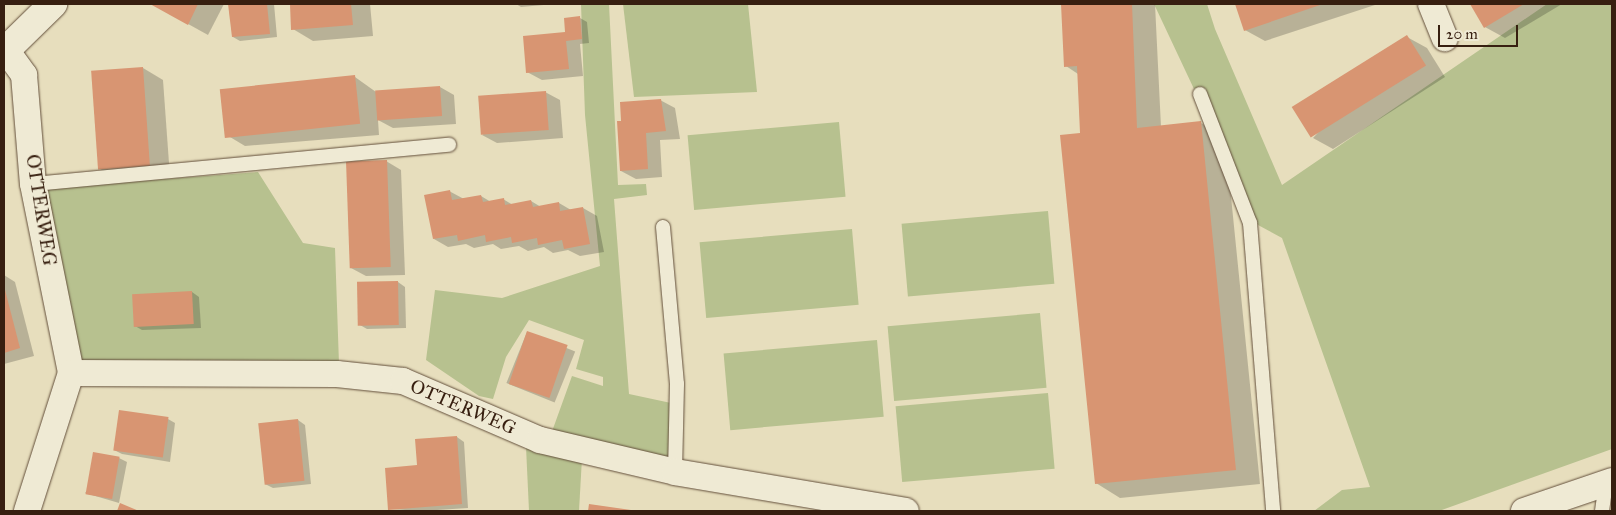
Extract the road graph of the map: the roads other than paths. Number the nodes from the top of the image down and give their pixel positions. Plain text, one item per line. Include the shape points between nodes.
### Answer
1 (53, 4) edge
2 (1431, 4) edge
3 (1445, 38) dead end
4 (5, 51) edge
5 (1200, 94) dead end
6 (449, 145) dead end
7 (33, 184) junction
8 (663, 227) dead end
9 (71, 373) junction
10 (675, 472) junction
11 (1609, 482) edge
12 (847, 506) edge
13 (26, 511) edge
14 (906, 511) edge
15 (1273, 511) edge
16 (1524, 511) edge
17 (1602, 511) edge

1 - 4 street
2 - 3 street
4 - 7 street, OTTERWEG via 24,75
5 - 15 lane via 1250,223
6 - 7 lane
7 - 9 street, OTTERWEG
8 - 10 lane via 677,384
9 - 10 street, OTTERWEG via 337,374 403,381 540,440
9 - 13 street, OTTERWEG
10 - 12 street, OTTERWEG
11 - 16 street
11 - 17 lane
12 - 14 street, OTTERWEG

